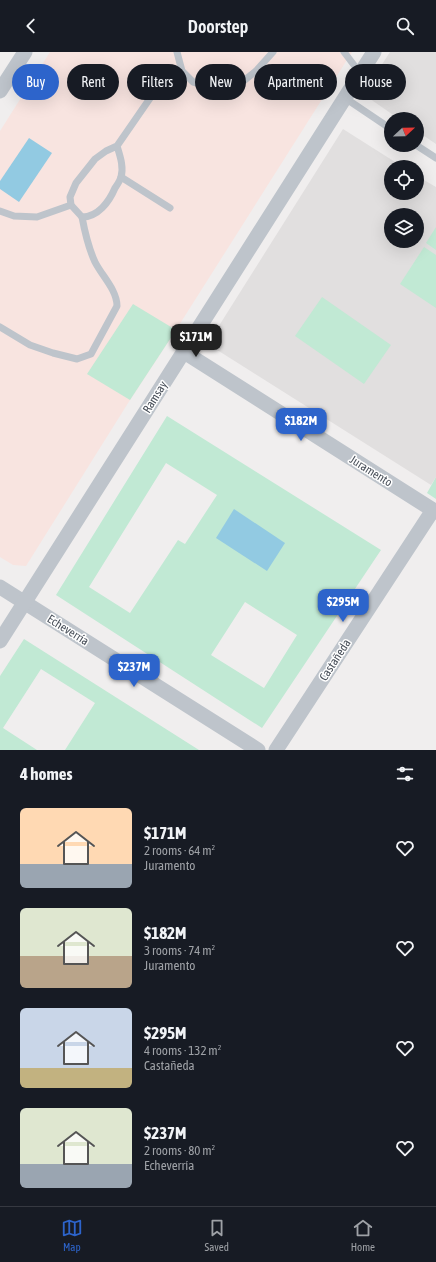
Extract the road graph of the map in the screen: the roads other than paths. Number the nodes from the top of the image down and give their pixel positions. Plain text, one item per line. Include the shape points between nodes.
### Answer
1 (25, 52) edge
2 (177, 52) edge
3 (273, 52) edge
4 (344, 52) edge
5 (374, 52) edge
6 (180, 64) edge
7 (353, 64) edge
8 (367, 64) edge
9 (187, 76) edge
10 (0, 91) edge
11 (345, 98) edge
12 (149, 100) edge
13 (348, 100) edge
14 (384, 124) edge
15 (117, 146) junction
16 (424, 150) edge
17 (436, 158) edge
18 (121, 176) junction
19 (71, 205) junction
20 (170, 208) dead end
21 (0, 211) edge
22 (82, 217) junction
23 (0, 327) edge
24 (184, 352) junction
25 (434, 511) edge
26 (0, 587) edge
27 (24, 603) junction
28 (0, 641) edge
29 (258, 750) edge
30 (276, 750) edge

1 - 10 street
2 - 6 lane
3 - 9 lane via 241,83 220,89 193,82
4 - 7 lane
5 - 8 street, Ramsay
11 - 24 street, Ramsay
12 - 15 lane
13 - 14 lane
15 - 18 lane
15 - 19 lane via 95,159 76,183 70,197
16 - 17 lane
18 - 20 lane
18 - 22 lane via 111,197 101,209 91,216
19 - 21 lane via 37,217 14,216
19 - 22 lane
22 - 23 lane via 86,241 95,262 117,298 117,306 91,354 77,359 53,353 30,345
24 - 25 street, Juramento
24 - 27 street, Ramsay
25 - 30 street, Castañeda
26 - 27 street, Echeverría
27 - 28 street, Ramsay
27 - 29 street, Echeverría

